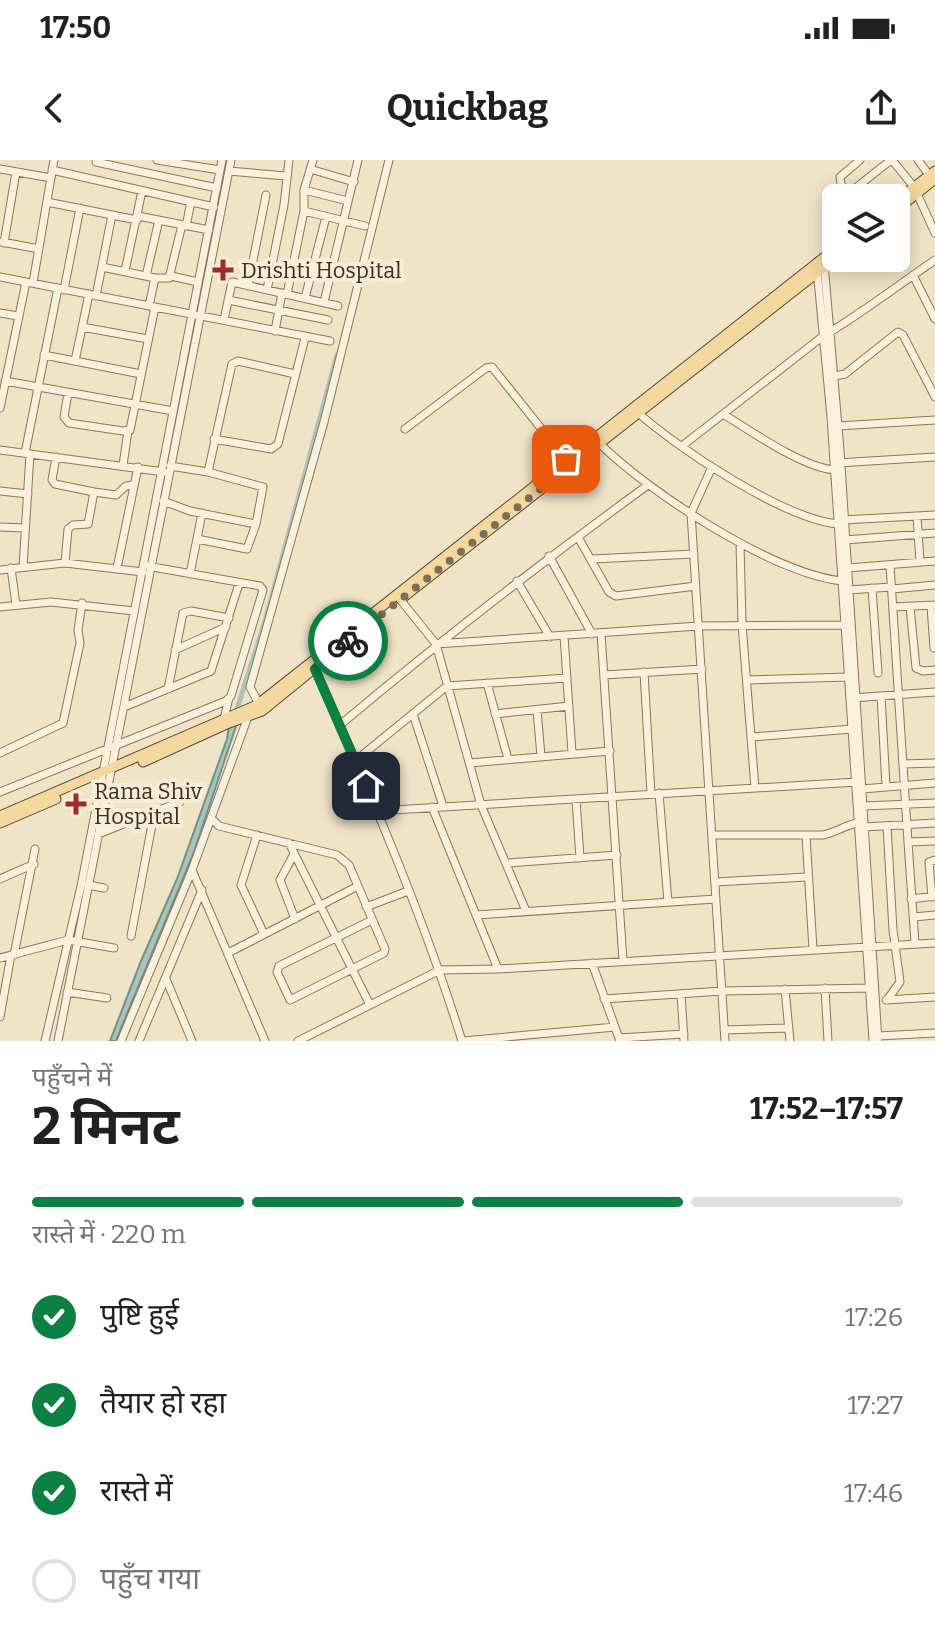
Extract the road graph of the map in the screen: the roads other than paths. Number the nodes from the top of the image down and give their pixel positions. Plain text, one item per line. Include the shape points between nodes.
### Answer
1 (54, 160) edge
2 (157, 160) edge
3 (222, 160) edge
4 (231, 160) edge
5 (289, 160) edge
6 (313, 160) edge
7 (358, 160) edge
8 (389, 160) edge
9 (860, 160) edge
10 (891, 160) edge
11 (918, 160) edge
12 (96, 162) dead end
13 (0, 169) edge
14 (310, 169) junction
15 (225, 171) junction
16 (16, 172) junction
17 (52, 174) junction
18 (933, 175) edge
19 (286, 176) junction
20 (354, 182) junction
21 (841, 184) edge
22 (863, 184) edge
23 (217, 188) junction
24 (304, 190) junction
25 (142, 191) junction
26 (915, 191) junction
27 (910, 194) edge
28 (266, 195) dead end
29 (910, 196) edge
30 (348, 201) junction
31 (47, 202) junction
32 (191, 202) junction
33 (214, 207) junction
34 (80, 208) junction
35 (304, 211) junction
36 (112, 215) junction
37 (326, 217) junction
38 (137, 218) junction
39 (159, 220) junction
40 (343, 221) junction
41 (184, 226) junction
42 (365, 226) dead end
43 (209, 230) junction
44 (935, 233) edge
45 (2, 242) edge
46 (39, 249) junction
47 (935, 260) edge
48 (820, 265) junction
49 (102, 267) junction
50 (125, 271) junction
51 (913, 275) junction
52 (171, 276) junction
53 (0, 277) edge
54 (151, 277) junction
55 (198, 282) junction
56 (29, 283) junction
57 (248, 286) junction
58 (61, 289) junction
59 (267, 290) junction
60 (285, 294) junction
61 (92, 295) junction
62 (305, 298) junction
63 (228, 300) junction
64 (324, 302) junction
65 (152, 306) junction
66 (338, 306) dead end
67 (279, 310) junction
68 (0, 313) edge
69 (196, 314) junction
70 (18, 316) junction
71 (935, 319) edge
72 (224, 320) junction
73 (328, 320) dead end
74 (82, 327) junction
75 (275, 331) junction
76 (830, 332) junction
77 (822, 337) junction
78 (305, 338) junction
79 (148, 339) junction
80 (330, 341) dead end
81 (44, 355) junction
82 (75, 361) junction
83 (141, 374) junction
84 (295, 374) junction
85 (831, 377) junction
86 (5, 381) junction
87 (38, 388) junction
88 (68, 393) junction
89 (935, 397) edge
90 (134, 405) junction
91 (0, 408) edge
92 (635, 410) junction
93 (173, 411) junction
94 (723, 414) junction
95 (935, 420) edge
96 (838, 426) junction
97 (405, 429) dead end
98 (128, 431) junction
99 (214, 439) junction
100 (596, 440) junction
101 (682, 446) junction
102 (0, 450) edge
103 (28, 453) junction
104 (56, 457) junction
105 (935, 457) edge
106 (568, 462) junction
107 (123, 465) junction
108 (836, 465) junction
109 (138, 467) junction
110 (712, 467) junction
111 (167, 470) junction
112 (208, 472) junction
113 (134, 485) junction
114 (648, 485) junction
115 (0, 491) edge
116 (94, 492) junction
117 (28, 494) junction
118 (163, 501) junction
119 (202, 513) junction
120 (691, 513) junction
121 (935, 515) edge
122 (917, 516) junction
123 (841, 522) junction
124 (256, 524) junction
125 (0, 527) edge
126 (25, 528) junction
127 (935, 533) edge
128 (917, 534) junction
129 (578, 537) junction
130 (197, 539) junction
131 (845, 540) junction
132 (740, 543) junction
133 (694, 554) junction
134 (549, 556) junction
135 (592, 559) junction
136 (935, 561) edge
137 (920, 562) junction
138 (65, 563) junction
139 (890, 565) junction
140 (23, 567) junction
141 (11, 568) junction
142 (117, 568) junction
143 (145, 568) junction
144 (0, 570) edge
145 (190, 574) junction
146 (845, 574) junction
147 (517, 581) junction
148 (239, 584) junction
149 (935, 585) edge
150 (696, 586) junction
151 (872, 588) junction
152 (892, 588) junction
153 (849, 590) junction
154 (398, 597) junction
155 (82, 603) junction
156 (16, 605) junction
157 (933, 606) edge
158 (0, 607) edge
159 (893, 607) junction
160 (910, 607) junction
161 (134, 611) junction
162 (229, 618) junction
163 (742, 624) junction
164 (845, 625) junction
165 (699, 626) junction
166 (226, 627) junction
167 (597, 634) junction
168 (564, 636) junction
169 (550, 637) junction
170 (436, 644) junction
171 (934, 648) edge
172 (175, 650) junction
173 (313, 666) junction
174 (702, 669) junction
175 (935, 670) edge
176 (644, 672) junction
177 (878, 673) dead end
178 (604, 675) junction
179 (849, 677) junction
180 (567, 678) junction
181 (747, 680) junction
182 (487, 683) junction
183 (447, 686) junction
184 (168, 689) junction
185 (935, 692) edge
186 (899, 694) junction
187 (881, 696) junction
188 (229, 698) junction
189 (853, 698) junction
190 (569, 706) junction
191 (124, 707) junction
192 (537, 710) junction
193 (248, 711) junction
194 (413, 714) junction
195 (495, 714) junction
196 (226, 720) junction
197 (340, 725) junction
198 (852, 729) junction
199 (752, 737) junction
200 (116, 746) junction
201 (106, 749) junction
202 (610, 751) junction
203 (0, 753) edge
204 (572, 753) junction
205 (541, 756) junction
206 (508, 759) junction
207 (355, 761) junction
208 (470, 763) junction
209 (935, 763) edge
210 (903, 764) junction
211 (106, 774) junction
212 (935, 783) edge
213 (860, 784) junction
214 (904, 784) junction
215 (886, 786) junction
216 (755, 788) junction
217 (707, 791) junction
218 (0, 792) edge
219 (655, 793) junction
220 (613, 796) junction
221 (576, 799) junction
222 (180, 802) dead end
223 (935, 803) edge
224 (905, 804) junction
225 (481, 805) junction
226 (443, 806) junction
227 (863, 806) junction
228 (432, 807) junction
229 (376, 811) junction
230 (154, 814) junction
231 (0, 816) edge
232 (211, 818) junction
233 (0, 823) edge
234 (935, 823) edge
235 (862, 824) junction
236 (907, 824) junction
237 (887, 826) junction
238 (98, 834) junction
239 (257, 835) junction
240 (712, 835) junction
241 (806, 836) junction
242 (935, 841) edge
243 (908, 842) junction
244 (289, 843) junction
245 (35, 849) dead end
246 (294, 854) junction
247 (617, 855) junction
248 (580, 858) junction
249 (935, 860) edge
250 (507, 863) junction
251 (34, 864) junction
252 (192, 870) junction
253 (807, 877) junction
254 (0, 879) edge
255 (715, 882) junction
256 (88, 885) junction
257 (358, 886) junction
258 (104, 888) dead end
259 (202, 890) junction
260 (408, 891) junction
261 (934, 896) edge
262 (716, 899) junction
263 (911, 899) junction
264 (668, 902) junction
265 (620, 905) junction
266 (320, 907) junction
267 (366, 907) junction
268 (526, 911) junction
269 (476, 915) junction
270 (935, 915) edge
271 (914, 917) junction
272 (295, 919) junction
273 (372, 920) junction
274 (264, 934) junction
275 (131, 936) dead end
276 (336, 938) junction
277 (72, 940) junction
278 (915, 943) junction
279 (935, 943) edge
280 (869, 946) junction
281 (895, 946) junction
282 (114, 948) dead end
283 (813, 949) junction
284 (228, 953) junction
285 (12, 955) junction
286 (718, 957) junction
287 (0, 958) edge
288 (623, 961) junction
289 (592, 963) junction
290 (498, 969) junction
291 (351, 970) junction
292 (440, 970) junction
293 (166, 979) junction
294 (825, 988) junction
295 (869, 988) junction
296 (785, 989) junction
297 (722, 991) junction
298 (67, 992) junction
299 (681, 994) junction
300 (935, 997) edge
301 (107, 998) dead end
302 (604, 999) junction
303 (887, 1000) junction
304 (875, 1001) junction
305 (370, 1005) junction
306 (0, 1017) edge
307 (615, 1027) junction
308 (789, 1028) junction
309 (724, 1030) junction
310 (935, 1033) edge
311 (684, 1037) edge
312 (307, 1039) edge
313 (620, 1039) edge
314 (876, 1039) edge
315 (45, 1041) edge
316 (58, 1041) edge
317 (121, 1041) edge
318 (139, 1041) edge
319 (192, 1041) edge
320 (265, 1041) edge
321 (298, 1041) edge
322 (462, 1041) edge
323 (725, 1041) edge
324 (790, 1041) edge
325 (828, 1041) edge

1 - 17 street
2 - 15 street
3 - 15 street
4 - 15 street
5 - 19 street
6 - 14 street
7 - 20 street
8 - 193 street via 250,687
9 - 21 street via 840,177
10 - 22 street
10 - 26 street
11 - 18 street
12 - 23 street
13 - 16 street
14 - 20 street
14 - 24 street
15 - 19 street
15 - 23 street
15 - 69 street
16 - 17 street
16 - 45 street
17 - 25 street
17 - 31 street
18 - 26 main road
19 - 59 street
20 - 30 street
23 - 33 street
24 - 30 street
24 - 35 street
25 - 32 street
25 - 38 street
26 - 27 main road
26 - 29 main road
26 - 44 street
28 - 57 street
30 - 40 street
31 - 34 street
31 - 46 street
32 - 33 street
32 - 41 street
33 - 43 street
34 - 36 street
34 - 58 street
35 - 37 street
35 - 60 street
36 - 38 street
36 - 49 street
37 - 40 street
37 - 62 street
38 - 39 street
38 - 50 street
39 - 41 street
39 - 54 street
40 - 42 street
40 - 64 street
41 - 43 street
41 - 52 street
43 - 55 street
45 - 46 street
46 - 56 street
47 - 51 street
48 - 76 street
48 - 77 street
48 - 92 main road
49 - 50 street
49 - 61 street
50 - 54 street
51 - 71 street
51 - 76 street
52 - 54 street
52 - 55 street
53 - 56 street
54 - 65 street
55 - 69 street
56 - 58 street
56 - 70 street
57 - 59 street
57 - 63 street via 232,282
58 - 61 street
58 - 81 street
59 - 60 street
60 - 62 street
60 - 67 street
61 - 65 street
61 - 74 street
62 - 64 street
63 - 67 street
63 - 72 street
64 - 66 street
65 - 69 street
65 - 79 street
67 - 73 street
67 - 75 street
68 - 70 street
69 - 72 street
69 - 93 street
69 - 111 street
70 - 86 street
72 - 75 street
74 - 79 street
74 - 82 street
75 - 78 street
76 - 77 street
76 - 85 street
77 - 85 street
77 - 94 street
78 - 80 street
78 - 84 street
79 - 83 street
81 - 82 street
81 - 87 street
82 - 83 street
83 - 90 street
84 - 99 street via 275,448
84 - 99 street via 234,362
85 - 89 street via 845,374 898,332
85 - 96 street
85 - 108 street
86 - 87 street
86 - 91 street
87 - 88 street
87 - 103 street
88 - 90 street
88 - 98 street via 64,417 69,423
90 - 93 street
90 - 98 street
92 - 100 main road
92 - 101 street
93 - 111 street
94 - 101 street
94 - 108 street via 822,468
95 - 96 street
96 - 108 street
97 - 106 street via 489,366
98 - 107 street
99 - 112 street
100 - 106 main road
100 - 114 street
101 - 110 street
102 - 103 street
103 - 104 street
103 - 117 street
104 - 107 street
104 - 116 street via 55,484
105 - 108 street
106 - 154 main road
107 - 109 street
108 - 123 street
109 - 111 street
109 - 113 street
110 - 120 street
110 - 123 street via 796,512
111 - 112 street
111 - 118 street
111 - 143 street
112 - 124 street via 263,487
113 - 116 street via 116,495
113 - 142 street
114 - 120 street
114 - 129 street
115 - 117 street
116 - 138 street via 88,524 68,529
117 - 126 street
118 - 119 street
118 - 143 street
119 - 124 street
119 - 130 street
120 - 132 street
120 - 133 street
121 - 122 street
122 - 123 street
122 - 128 street
123 - 131 street
123 - 146 street
124 - 130 street via 245,550
125 - 126 street
126 - 140 street
127 - 128 street
128 - 131 street
128 - 137 street
129 - 134 street
129 - 135 street
130 - 145 street
131 - 146 street
132 - 146 street via 803,570
132 - 163 street
133 - 135 street
133 - 150 street
134 - 147 street
134 - 167 street
135 - 150 street via 616,596
136 - 137 street
137 - 139 street
138 - 140 street
138 - 142 street
139 - 146 street
139 - 152 street
140 - 141 street
141 - 144 street
141 - 156 street
142 - 143 street
143 - 145 street
143 - 161 street
143 - 191 street
145 - 148 street
146 - 153 street
146 - 164 street
147 - 169 street
147 - 170 street
148 - 162 street
148 - 188 street via 260,586 263,592
149 - 152 street
150 - 165 street
151 - 152 street
151 - 153 street
151 - 177 street
152 - 159 street
153 - 189 street
154 - 170 street
154 - 173 main road
155 - 156 street
155 - 161 street
155 - 203 street via 80,643 63,723
156 - 158 street
157 - 160 street
157 - 171 street
159 - 160 street
159 - 186 street
160 - 175 street via 916,668
161 - 201 street
162 - 166 street
162 - 172 street via 183,613
163 - 164 street
163 - 165 street
163 - 181 street
164 - 179 street
165 - 167 street
165 - 174 street
166 - 172 street
166 - 184 street via 211,671
167 - 168 street
167 - 178 street
168 - 169 street
168 - 180 street
169 - 170 street
170 - 183 street
170 - 197 street
172 - 184 street
173 - 193 main road
173 - 197 street
174 - 176 street
174 - 217 street
176 - 178 street
176 - 219 street
178 - 202 street
179 - 181 street
179 - 189 street
180 - 182 street
180 - 190 street
181 - 199 street
182 - 183 street
182 - 195 street
183 - 194 street
183 - 208 street
184 - 191 street
185 - 186 street
186 - 187 street
186 - 210 street
187 - 189 street
187 - 215 street
188 - 196 street
188 - 200 street
189 - 198 street
189 - 213 street
190 - 192 street
190 - 204 street
191 - 200 street
192 - 195 street
192 - 205 street
193 - 196 main road
193 - 232 street
194 - 207 street
194 - 226 street
195 - 206 street
196 - 211 main road
197 - 207 street
198 - 199 street
198 - 213 street
199 - 216 street
200 - 201 street
200 - 211 street
201 - 211 street
201 - 218 street
202 - 204 street
202 - 220 street
204 - 205 street
205 - 206 street
206 - 208 street
207 - 229 street
208 - 225 street
209 - 210 street
210 - 214 street
211 - 231 main road
211 - 233 main road
211 - 238 street
211 - 277 street
212 - 214 street
213 - 215 street
213 - 216 street
213 - 227 street
213 - 235 street
214 - 215 street
214 - 224 street
216 - 217 street
217 - 219 street
217 - 240 street
219 - 220 street
219 - 264 street
220 - 221 street
220 - 247 street
221 - 225 street
221 - 248 street
222 - 230 street
223 - 224 street
224 - 227 street
224 - 236 street
225 - 226 street
225 - 250 street
226 - 228 street
227 - 235 street
228 - 229 street
228 - 269 street
229 - 260 street
230 - 238 street
230 - 275 street
232 - 239 street via 219,826
232 - 252 street
234 - 236 street
235 - 237 street
235 - 241 street
235 - 280 street
236 - 237 street
236 - 243 street
237 - 281 street
238 - 256 street
239 - 244 street
239 - 274 street via 241,885
240 - 241 street
240 - 255 street
241 - 253 street
242 - 243 street
243 - 263 street
244 - 246 street
244 - 257 street via 337,855
245 - 251 street
246 - 266 street
246 - 272 street via 280,880
247 - 248 street
247 - 265 street
248 - 250 street
249 - 261 street via 929,862
250 - 268 street
251 - 254 street
251 - 285 street
252 - 259 street
252 - 317 street
253 - 255 street
253 - 283 street
255 - 262 street
256 - 258 street
256 - 277 street
257 - 266 street
257 - 267 street
259 - 284 street
259 - 293 street
260 - 267 street
260 - 292 street
261 - 263 street
262 - 264 street
262 - 286 street
263 - 271 street
264 - 265 street
265 - 268 street
265 - 288 street
266 - 272 street
266 - 276 street
267 - 273 street
268 - 269 street
269 - 290 street
270 - 271 street
271 - 278 street
272 - 274 street
273 - 276 street
273 - 291 street via 384,953
274 - 284 street
276 - 291 street
276 - 291 street via 277,968 290,1000
277 - 282 street
277 - 285 street
277 - 298 street
277 - 315 street
278 - 279 street
278 - 281 street
280 - 281 street
280 - 283 street
280 - 295 street
280 - 304 street
281 - 303 street via 900,982
283 - 286 street
284 - 320 street
285 - 287 street
285 - 306 street
286 - 288 street
286 - 297 street
288 - 289 street
289 - 290 street
289 - 302 street
290 - 292 street
291 - 305 street
292 - 305 street
292 - 322 street
293 - 318 street
293 - 319 street
294 - 295 street
294 - 296 street
294 - 325 street
295 - 314 street
296 - 297 street
296 - 308 street
297 - 299 street
297 - 309 street
298 - 301 street
298 - 316 street
299 - 302 street
299 - 311 street
300 - 303 street
302 - 307 street
303 - 304 street
304 - 314 street
305 - 312 street
307 - 313 street
307 - 322 street
308 - 309 street
308 - 324 street
309 - 323 street
310 - 314 street
311 - 313 street
312 - 321 street

